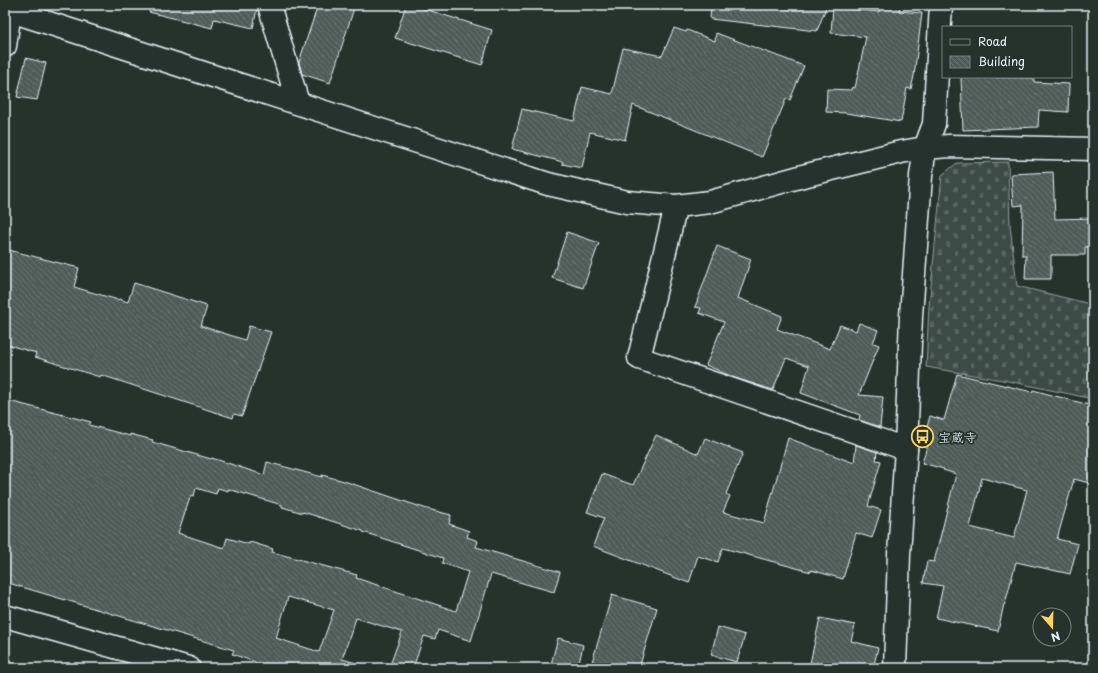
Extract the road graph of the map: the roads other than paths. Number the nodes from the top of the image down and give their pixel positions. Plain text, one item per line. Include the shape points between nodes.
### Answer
1 (269, 5) edge
2 (941, 5) edge
3 (9, 8) edge
4 (5, 46) edge
5 (298, 103) junction
6 (925, 148) junction
7 (1093, 149) edge
8 (676, 206) junction
9 (906, 450) junction
10 (5, 616) edge
11 (189, 668) edge
12 (895, 668) edge

1 - 5 street
2 - 6 street via 934,124
3 - 4 street
3 - 5 street
5 - 8 street via 548,184 627,202
6 - 7 street via 949,146
6 - 8 street via 803,176 710,202
6 - 9 street via 912,308
8 - 9 street via 639,358
9 - 12 street
10 - 11 street

